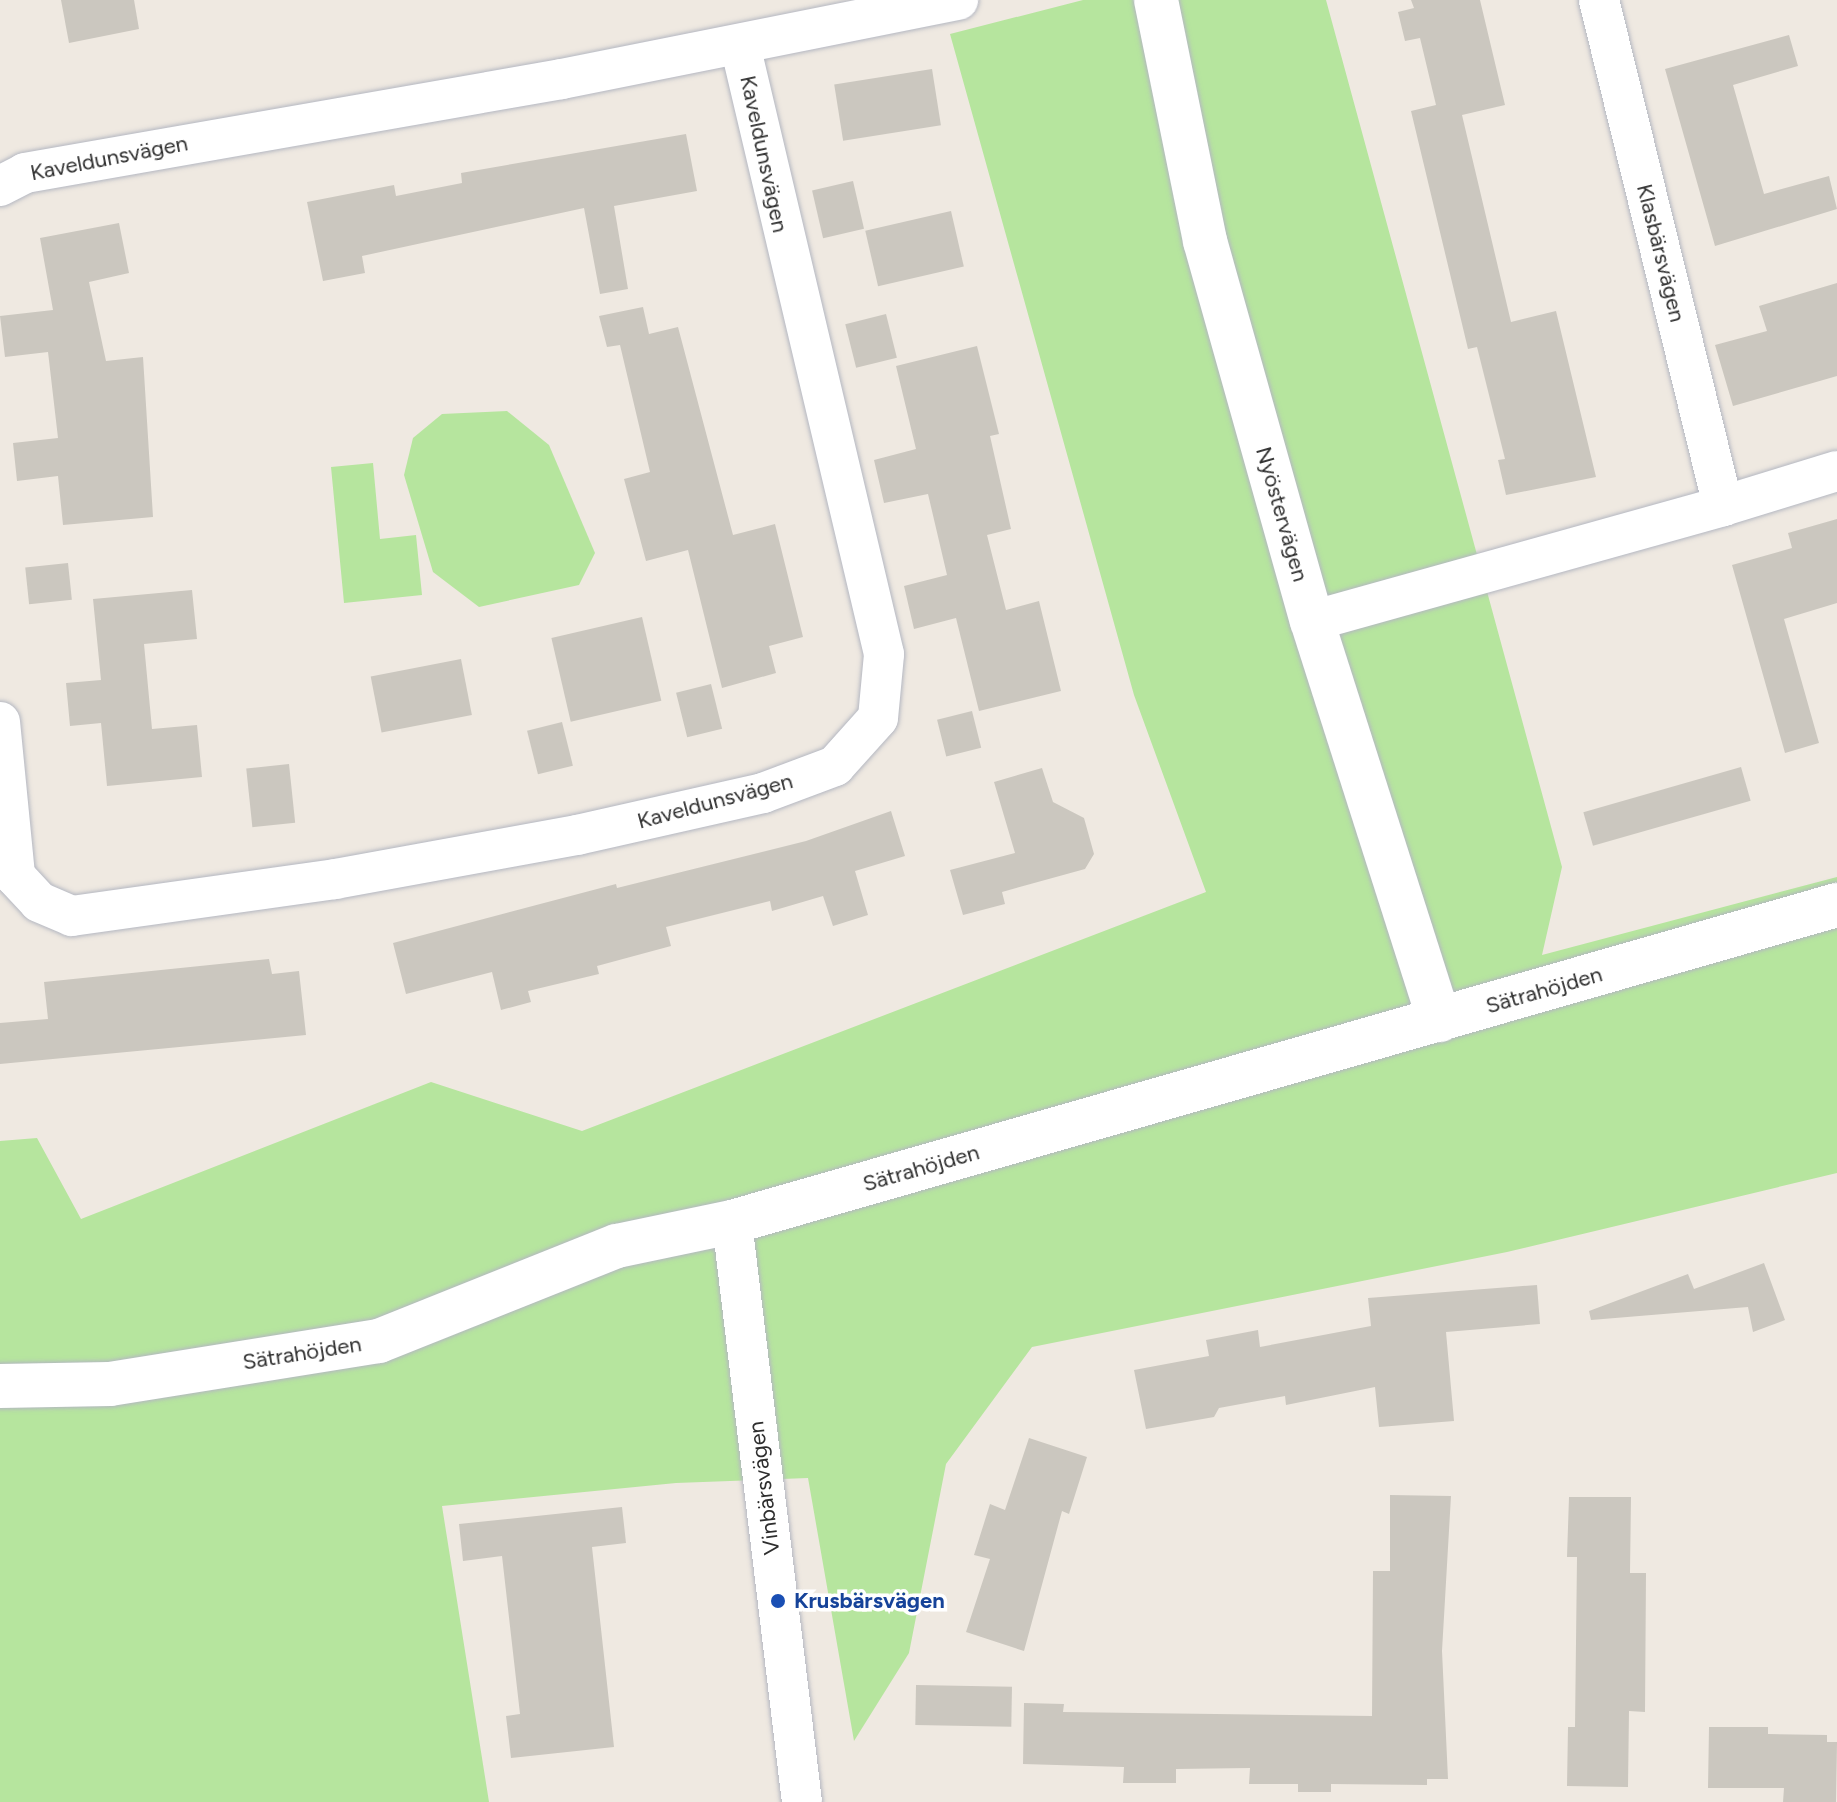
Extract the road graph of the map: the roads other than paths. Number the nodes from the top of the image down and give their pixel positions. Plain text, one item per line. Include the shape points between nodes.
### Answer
1 (958, 0) edge
2 (1156, 0) edge
3 (1599, 0) edge
4 (740, 45) junction
5 (0, 186) edge
6 (1837, 471) edge
7 (1723, 506) junction
8 (1312, 621) junction
9 (0, 722) edge
10 (1837, 905) edge
11 (1439, 1020) junction
12 (732, 1222) junction
13 (0, 1386) edge
14 (802, 1802) edge

1 - 4 street, Kaveldunsvägen
2 - 8 street, Nyöstervägen via 1205,241
3 - 7 street, Klasbärsvägen
4 - 5 street, Kaveldunsvägen via 25,173
4 - 9 street, Kaveldunsvägen via 884,654 878,718 835,766 763,793 577,835 319,881 72,916 39,902 15,876
6 - 7 street
7 - 8 street
8 - 11 street, Nyöstervägen
10 - 11 street, Sätrahöjden
11 - 12 street, Sätrahöjden
12 - 13 street, Sätrahöjden via 617,1246 379,1341 110,1384
12 - 14 street, Vinbärsvägen

